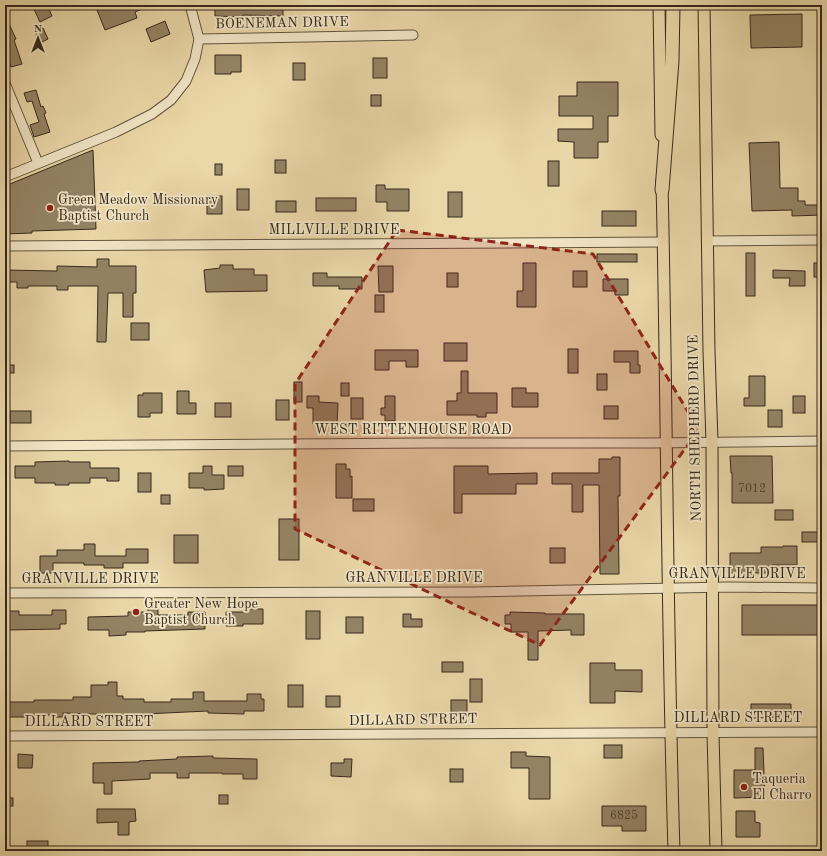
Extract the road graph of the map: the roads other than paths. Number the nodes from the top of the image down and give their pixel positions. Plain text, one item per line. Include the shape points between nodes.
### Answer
1 (190, 5) edge
2 (658, 5) edge
3 (673, 5) edge
4 (704, 5) edge
5 (414, 35) dead end
6 (199, 39) junction
7 (5, 83) edge
8 (38, 163) junction
9 (5, 177) edge
10 (662, 190) junction
11 (822, 240) edge
12 (707, 241) junction
13 (663, 242) junction
14 (5, 246) edge
15 (822, 441) edge
16 (712, 442) junction
17 (667, 443) junction
18 (5, 446) edge
19 (713, 587) junction
20 (669, 588) junction
21 (822, 588) edge
22 (5, 593) edge
23 (670, 732) junction
24 (822, 732) edge
25 (713, 734) junction
26 (5, 736) edge
27 (674, 851) edge
28 (716, 851) edge

1 - 6 street
2 - 10 main road, NORTH SHEPHERD DRIVE
3 - 10 highway via 672,61
4 - 12 main road, NORTH SHEPHERD DRIVE
5 - 6 street, BOENEMAN DRIVE
6 - 8 street via 186,82 171,100 152,114 116,132
7 - 8 street
8 - 9 street
10 - 13 main road, NORTH SHEPHERD DRIVE
11 - 12 street
12 - 16 main road, NORTH SHEPHERD DRIVE
13 - 14 street, MILLVILLE DRIVE
13 - 17 main road, NORTH SHEPHERD DRIVE
15 - 16 street, WEST RITTENHOUSE ROAD
16 - 17 street, WEST RITTENHOUSE ROAD
16 - 19 main road, NORTH SHEPHERD DRIVE
17 - 18 street, WEST RITTENHOUSE ROAD
17 - 20 main road, NORTH SHEPHERD DRIVE
19 - 20 street, GRANVILLE DRIVE
19 - 21 street, GRANVILLE DRIVE
19 - 25 main road, NORTH SHEPHERD DRIVE
20 - 22 street, GRANVILLE DRIVE via 473,592
20 - 23 main road, NORTH SHEPHERD DRIVE
23 - 25 street, DILLARD STREET
23 - 26 street, DILLARD STREET
23 - 27 main road, NORTH SHEPHERD DRIVE
24 - 25 street, DILLARD STREET
25 - 28 main road, NORTH SHEPHERD DRIVE

